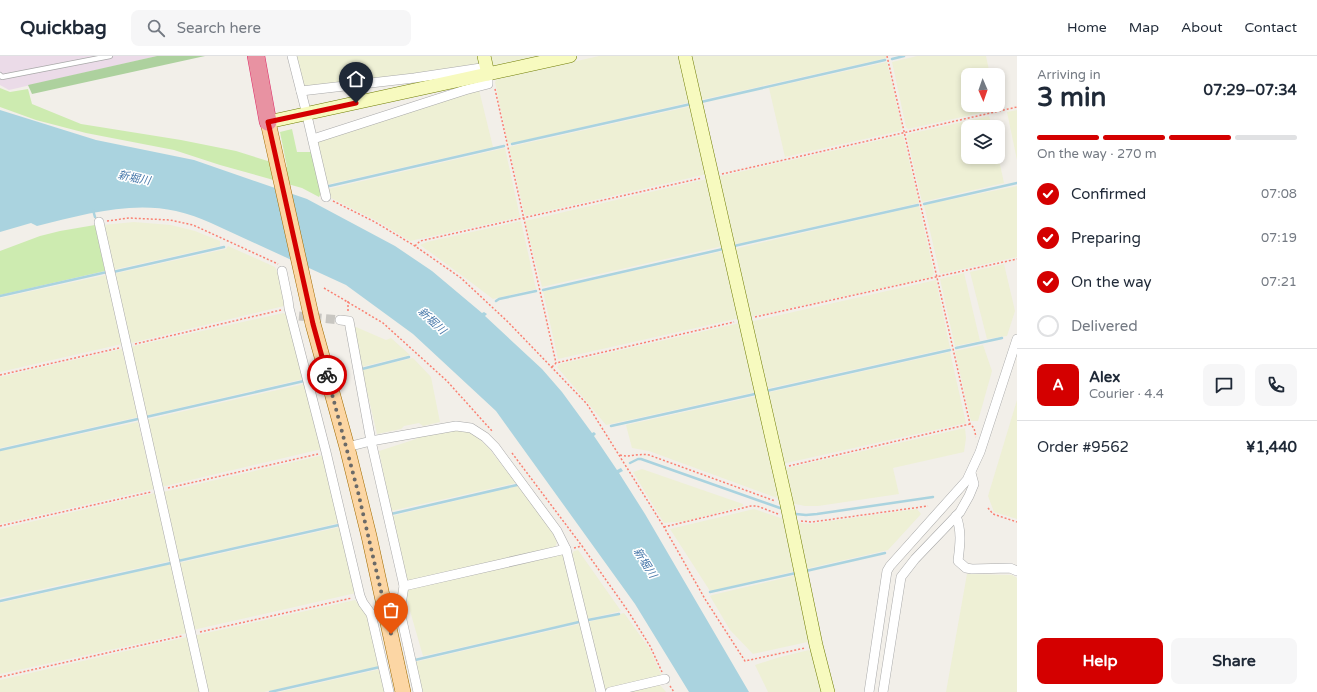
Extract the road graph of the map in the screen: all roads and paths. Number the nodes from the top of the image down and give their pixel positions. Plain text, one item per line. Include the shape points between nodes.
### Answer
1 (110, 56) edge
2 (248, 56) edge
3 (256, 56) edge
4 (262, 56) edge
5 (269, 56) edge
6 (292, 56) edge
7 (484, 56) edge
8 (570, 56) edge
9 (685, 56) edge
10 (888, 56) edge
11 (82, 59) edge
12 (488, 74) junction
13 (0, 75) edge
14 (263, 90) junction
15 (301, 91) junction
16 (305, 107) dead end
17 (1017, 107) edge
18 (308, 120) dead end
19 (268, 122) junction
20 (905, 132) junction
21 (313, 139) junction
22 (712, 176) junction
23 (326, 197) joint
24 (523, 218) junction
25 (99, 222) joint
26 (415, 246) junction
27 (1017, 259) edge
28 (282, 271) joint
29 (937, 277) junction
30 (324, 288) dead end
31 (348, 301) junction
32 (293, 313) junction
33 (345, 320) joint
34 (744, 320) junction
35 (1017, 339) edge
36 (126, 346) junction
37 (556, 363) junction
38 (552, 367) junction
39 (0, 375) edge
40 (970, 424) junction
41 (974, 428) dead end
42 (495, 434) dead end
43 (371, 440) junction
44 (347, 447) junction
45 (510, 452) dead end
46 (618, 454) junction
47 (778, 469) junction
48 (971, 473) junction
49 (787, 505) junction
50 (988, 508) dead end
51 (956, 516) junction
52 (1017, 522) edge
53 (582, 546) junction
54 (566, 549) junction
55 (1017, 571) edge
56 (404, 586) junction
57 (360, 596) junction
58 (191, 634) junction
59 (816, 645) junction
60 (0, 677) edge
61 (665, 679) junction
62 (204, 692) edge
63 (389, 692) edge
64 (403, 692) edge
65 (418, 692) edge
66 (601, 692) edge
67 (610, 692) edge
68 (674, 692) edge
69 (828, 692) edge
70 (869, 692) edge
71 (883, 692) edge

1 - 11 lane
2 - 14 highway
3 - 14 highway
4 - 14 highway
5 - 14 highway
6 - 15 street
7 - 12 street
8 - 12 street
9 - 22 street
10 - 20 path
11 - 13 lane via 2,77
12 - 15 street via 481,68
12 - 19 street
12 - 21 street via 488,84
12 - 24 path via 494,83
14 - 19 highway
15 - 16 street
17 - 20 path
18 - 21 street
19 - 44 main road via 313,324
20 - 22 path
20 - 29 path
21 - 23 street
22 - 24 path
22 - 34 street
23 - 26 path
24 - 26 path via 420,241
24 - 37 path
25 - 28 path via 129,218 170,220 193,225 279,265
25 - 36 street
26 - 38 path via 461,278
27 - 29 path
28 - 32 street
29 - 34 path
29 - 40 path
30 - 31 path
31 - 33 path
31 - 42 path via 383,323 417,352
32 - 36 path
32 - 57 street
33 - 43 street
34 - 37 path
34 - 47 street
35 - 48 street
36 - 39 path
36 - 58 street
37 - 38 path
38 - 46 path via 587,404
40 - 41 path
40 - 47 path
43 - 44 street
43 - 54 street via 456,426 471,428 495,447 557,531
43 - 56 street
44 - 64 main road
45 - 53 path
46 - 49 path via 627,457 649,455
46 - 59 path via 745,661
47 - 49 street
48 - 51 street via 974,484
48 - 70 street via 887,571
49 - 59 street
50 - 52 path via 993,514
51 - 55 street via 960,531 958,562 972,569 1010,568
51 - 71 street via 914,559 901,577
53 - 54 path
53 - 61 path via 650,646
54 - 56 street
54 - 66 street
56 - 65 street via 400,611
57 - 58 path
57 - 63 street via 371,614
58 - 60 path
58 - 62 street
59 - 69 street
61 - 67 street
61 - 68 path

